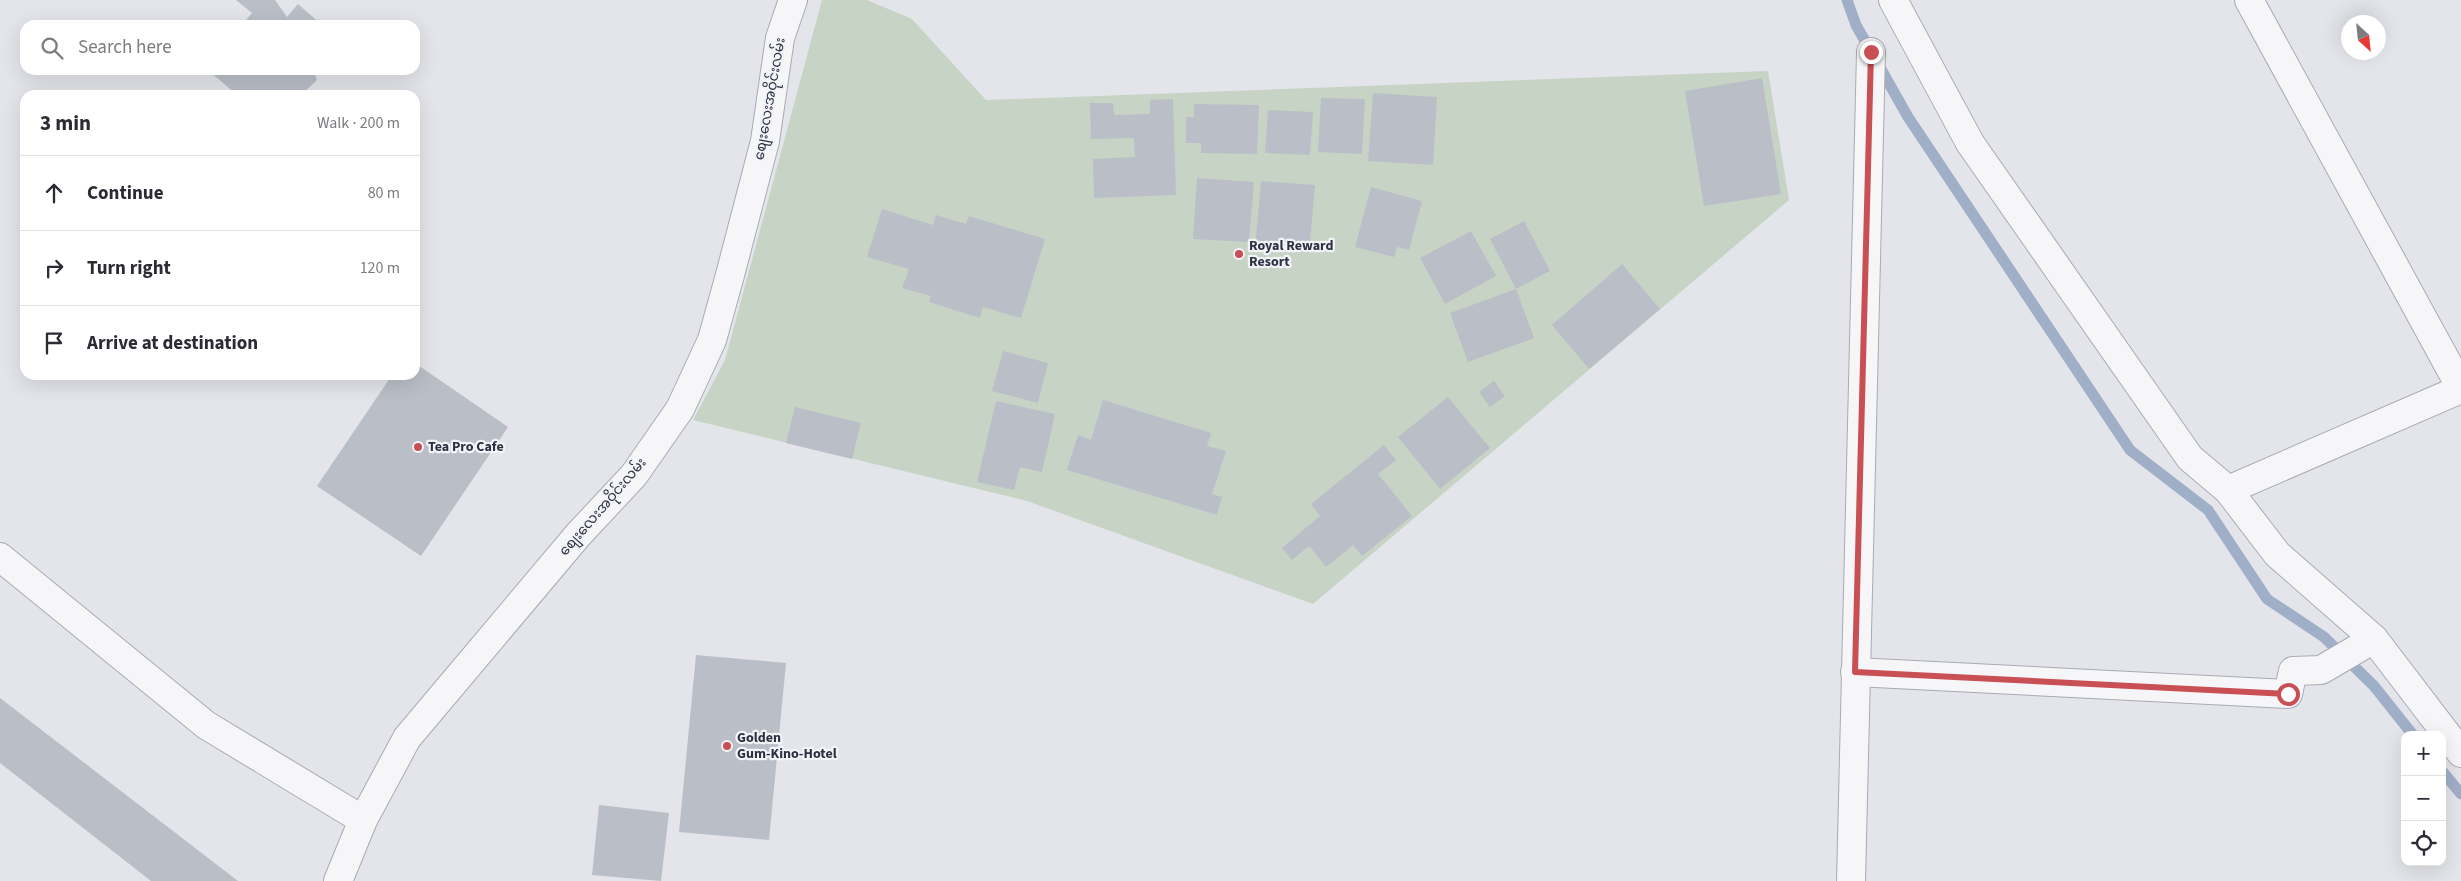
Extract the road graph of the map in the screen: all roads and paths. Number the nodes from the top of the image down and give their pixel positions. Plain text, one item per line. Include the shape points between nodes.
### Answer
1 (793, 0) edge
2 (1893, 0) edge
3 (2250, 0) edge
4 (1871, 52) dead end
5 (2461, 388) edge
6 (2228, 490) junction
7 (0, 557) edge
8 (2367, 644) junction
9 (1855, 672) junction
10 (2461, 753) edge
11 (363, 820) junction
12 (338, 881) edge
13 (1851, 881) edge

1 - 11 street, စျေးလေးအဝိုင်းလမ်း via 780,38 765,141 712,340 680,409 634,475 578,535 407,738
2 - 6 street via 1970,144 2190,458
3 - 5 street
4 - 9 street
5 - 6 street
6 - 8 street via 2277,554
7 - 11 street via 206,724
8 - 9 street via 2321,670 2293,671 2288,694
8 - 10 street
9 - 13 street
11 - 12 street, စျေးလေးအဝိုင်းလမ်း

